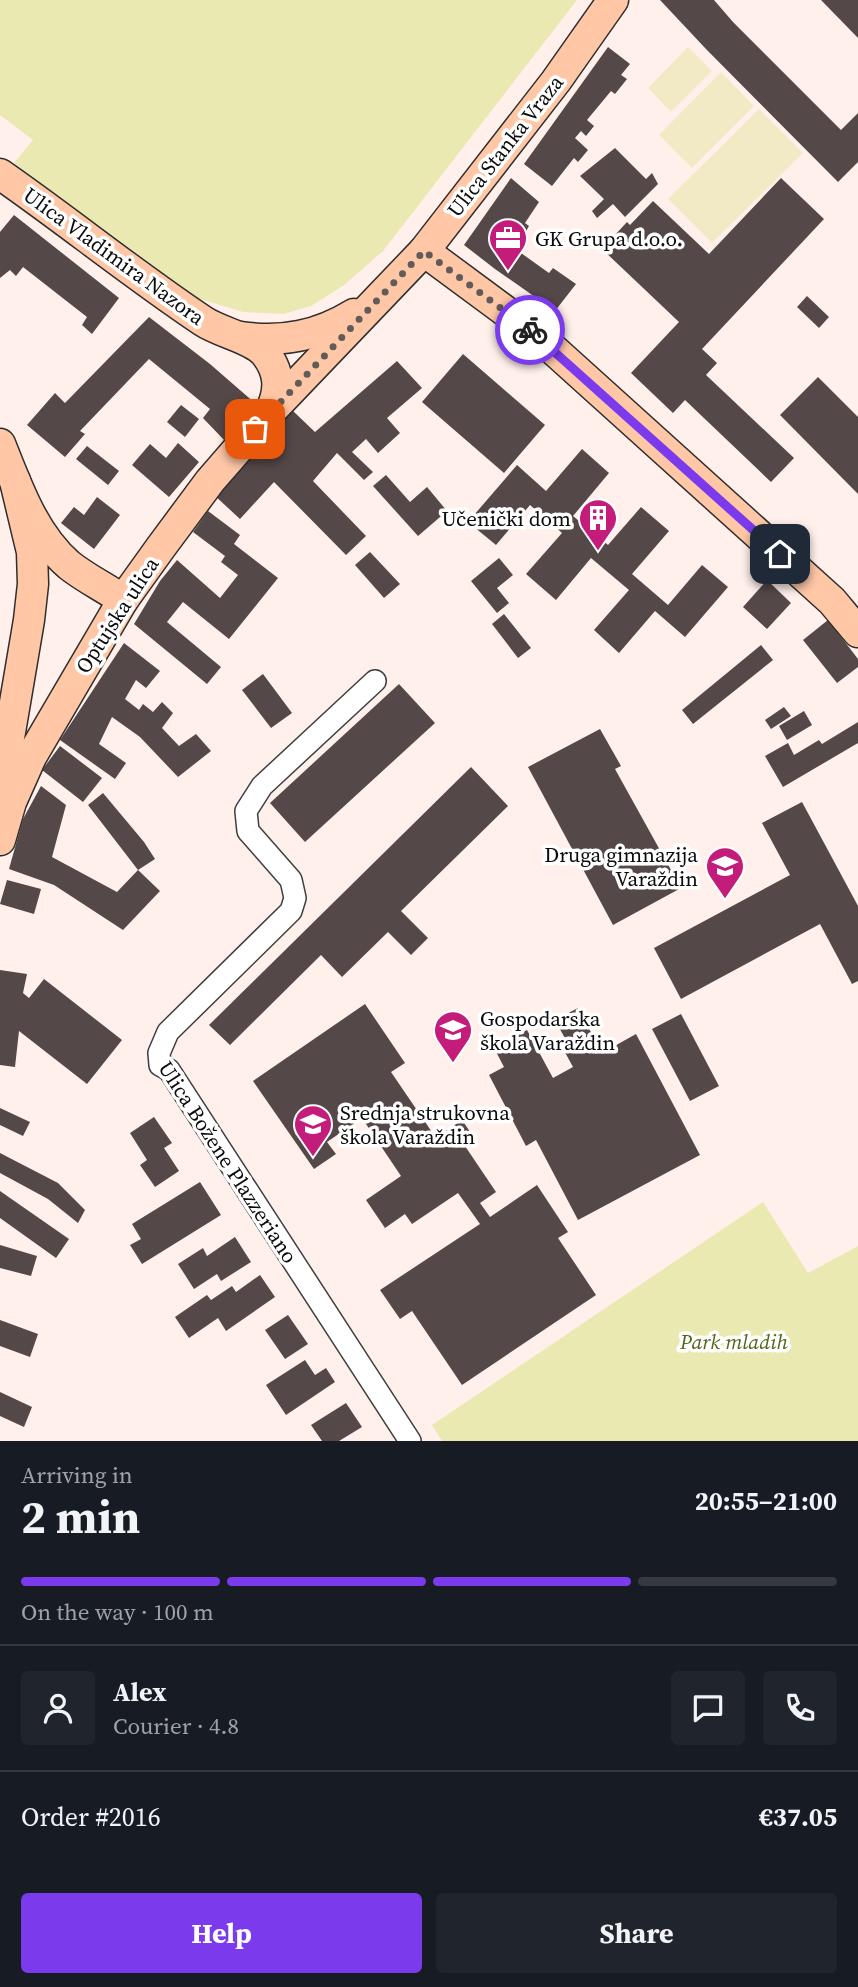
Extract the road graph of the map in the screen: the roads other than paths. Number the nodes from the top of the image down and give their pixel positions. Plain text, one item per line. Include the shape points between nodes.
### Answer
1 (613, 0) edge
2 (0, 174) edge
3 (424, 251) junction
4 (391, 287) junction
5 (231, 335) junction
6 (270, 412) junction
7 (0, 444) edge
8 (15, 481) junction
9 (124, 600) junction
10 (858, 632) edge
11 (376, 681) dead end
12 (0, 791) edge
13 (0, 840) edge
14 (410, 1441) edge

1 - 3 main road, Ulica Stanka Vraza
2 - 5 main road, Ulica Vladimira Nazora via 171,300
3 - 4 main road, Ulica Stanka Vraza
3 - 10 main road via 535,333 832,601
4 - 5 main road, Ulica Stanka Vraza via 344,321 305,337 260,340
4 - 6 main road, Ulica Stanka Vraza
5 - 6 main road, Ulica Vladimira Nazora via 262,349 272,363 279,387
6 - 9 main road, Optujska ulica via 210,481
7 - 8 main road
8 - 9 main road via 34,522 56,553
8 - 12 main road via 32,552 33,584
9 - 13 main road, Optujska ulica via 31,757
11 - 14 street, Ulica Božene Plazzeriano via 262,786 246,811 248,831 291,880 295,898 291,911 168,1032 159,1053 160,1065 169,1070

